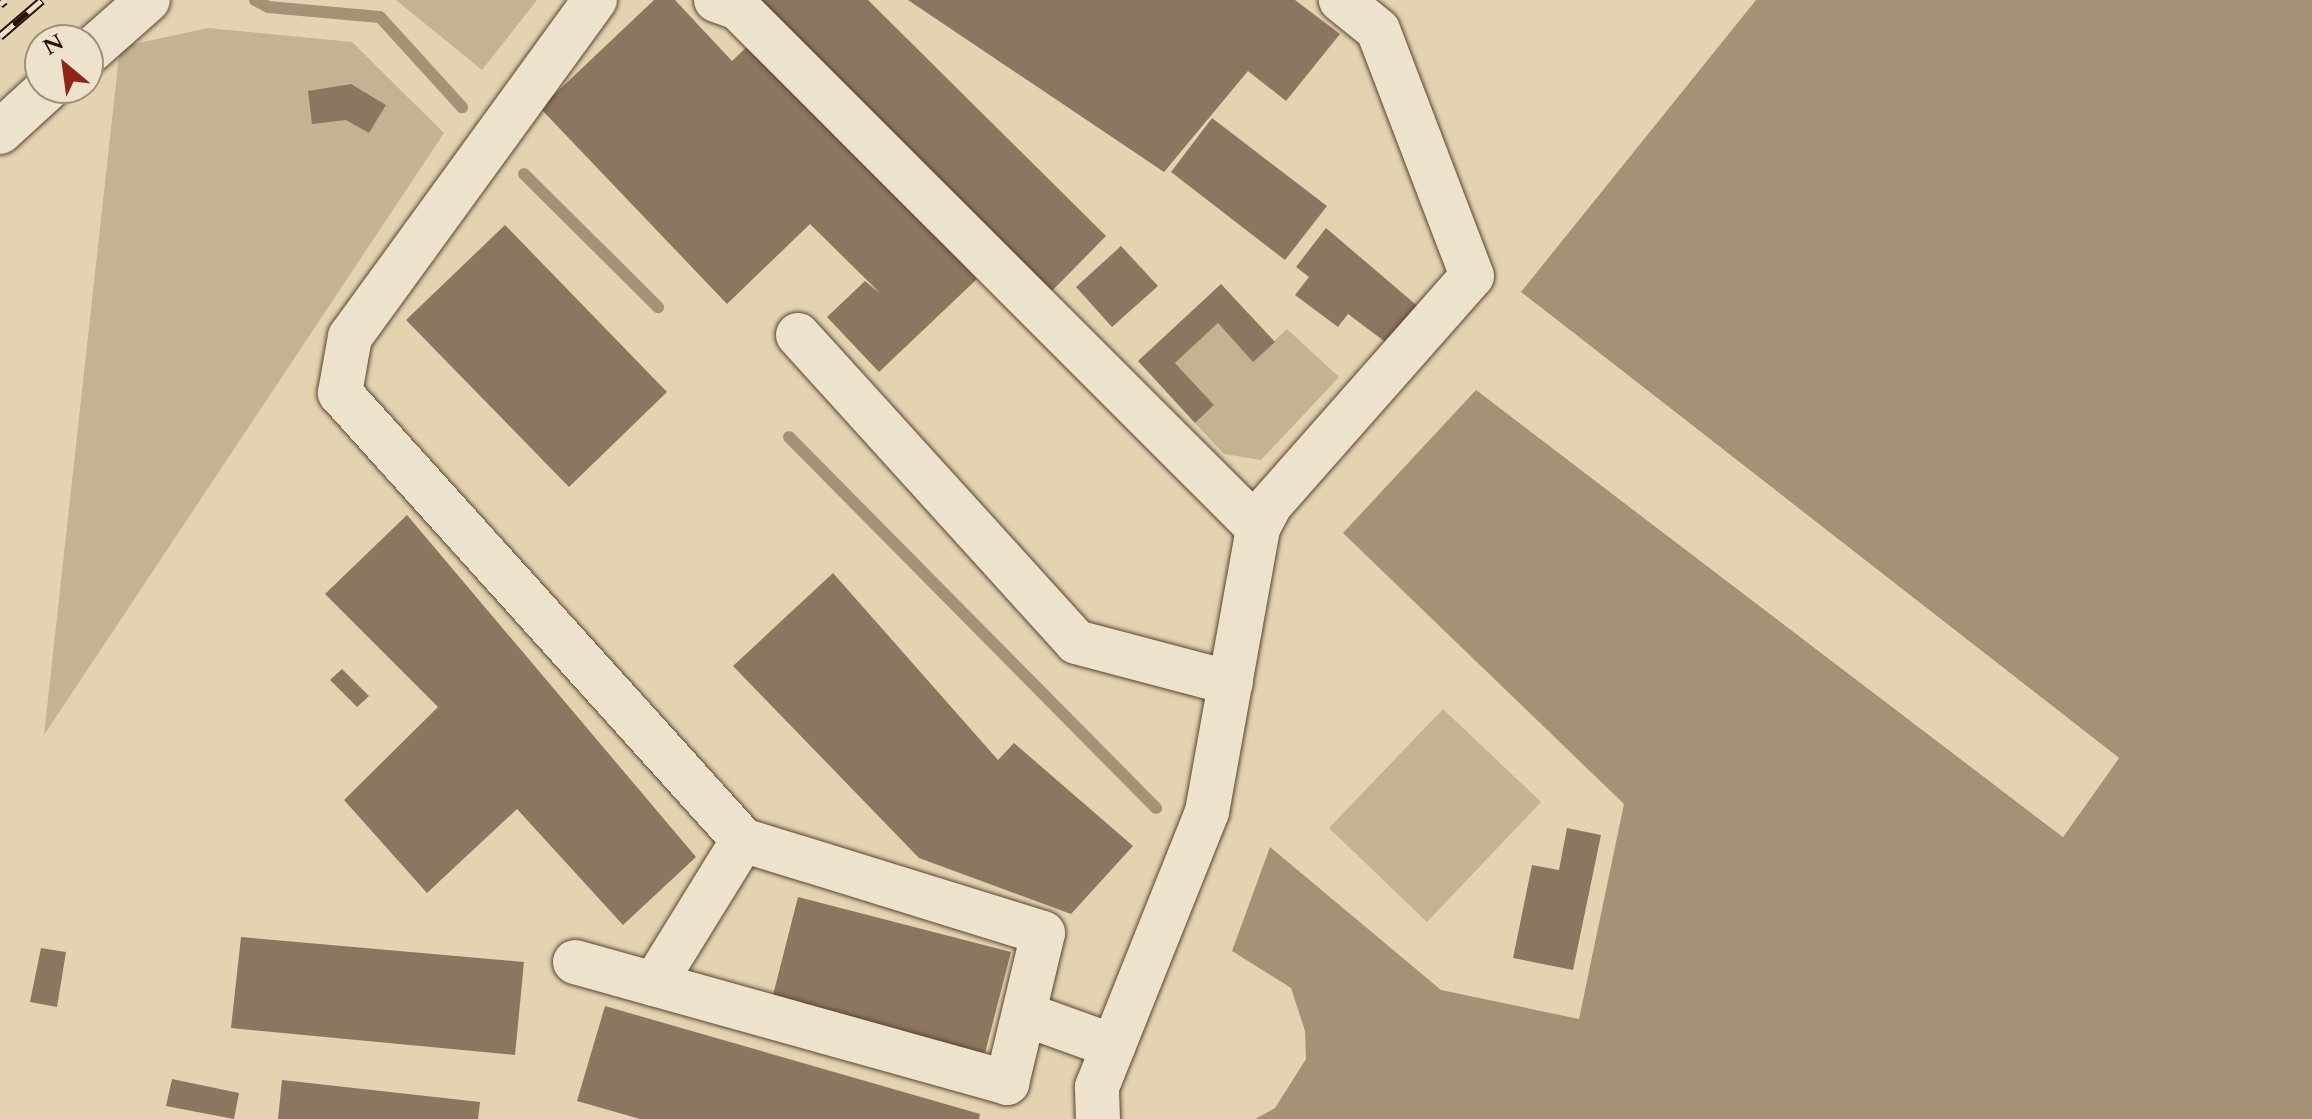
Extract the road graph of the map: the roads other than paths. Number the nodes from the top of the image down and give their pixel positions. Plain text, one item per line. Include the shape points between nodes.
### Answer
1 (148, 0) edge
2 (595, 0) edge
3 (716, 0) edge
4 (1341, 0) edge
5 (104, 38) edge
6 (31, 104) edge
7 (0, 132) edge
8 (798, 335) dead end
9 (1258, 528) junction
10 (1231, 683) junction
11 (743, 840) junction
12 (575, 962) dead end
13 (654, 984) junction
14 (1024, 1014) junction
15 (1113, 1046) junction
16 (1098, 1119) edge

1 - 5 street
2 - 11 street via 350,337 340,393
3 - 9 street via 738,8
4 - 9 street via 1378,30 1472,276 1270,505
6 - 7 street
8 - 10 street via 1076,642
9 - 10 street
10 - 15 street via 1199,842
11 - 13 street
11 - 14 street via 1043,933
12 - 13 street
13 - 14 street via 1007,1083
14 - 15 street
15 - 16 street via 1097,1087

